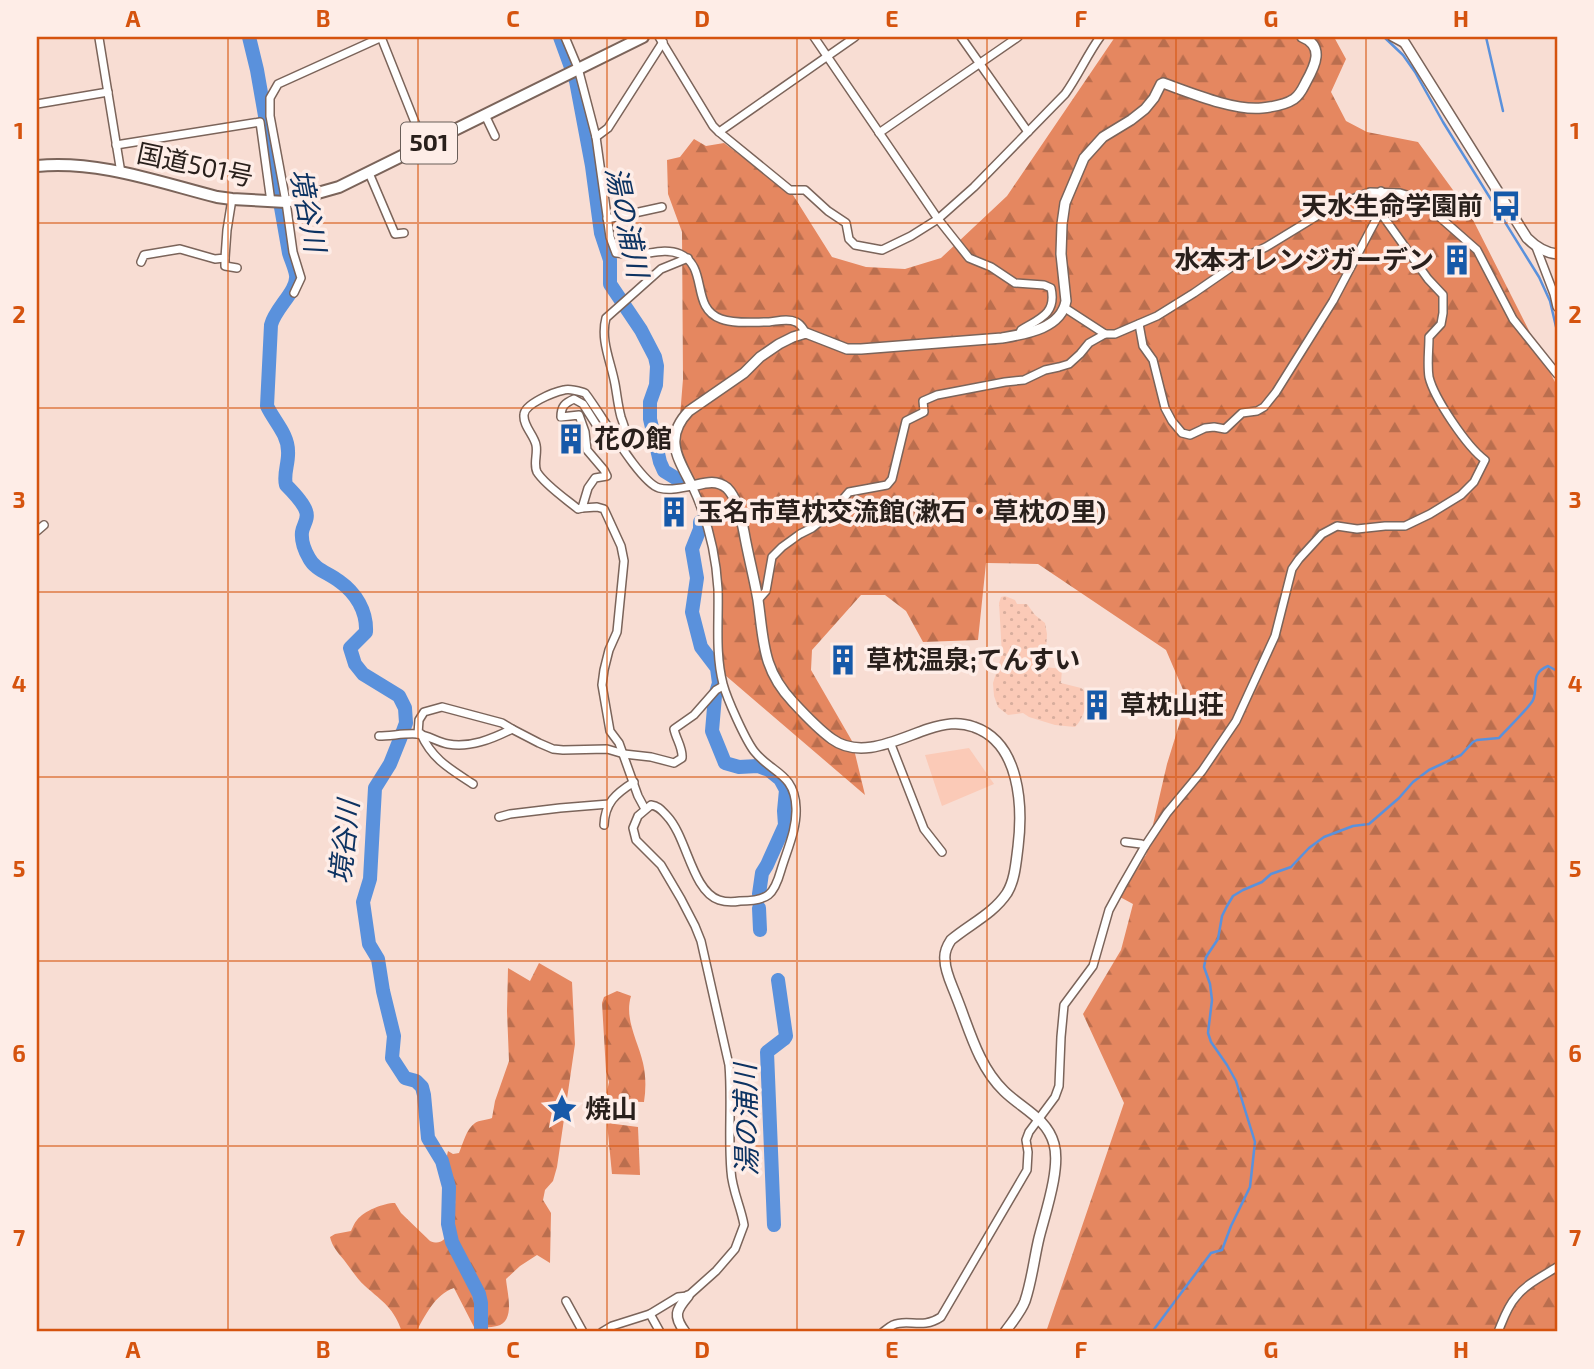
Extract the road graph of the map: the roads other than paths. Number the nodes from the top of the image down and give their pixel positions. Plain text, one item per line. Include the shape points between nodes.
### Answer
1 (381, 37) edge
2 (565, 37) edge
3 (643, 37) edge
4 (814, 37) edge
5 (855, 37) edge
6 (961, 37) edge
7 (1018, 37) edge
8 (1100, 37) edge
9 (1302, 37) edge
10 (1392, 37) edge
11 (99, 38) edge
12 (661, 40) edge
13 (1403, 41) edge
14 (827, 56) junction
15 (979, 62) junction
16 (575, 70) junction
17 (107, 92) junction
18 (37, 104) edge
19 (485, 115) junction
20 (719, 132) junction
21 (1028, 132) junction
22 (880, 133) junction
23 (495, 136) dead end
24 (596, 137) junction
25 (116, 145) junction
26 (424, 145) junction
27 (37, 166) edge
28 (121, 173) junction
29 (369, 173) junction
30 (1381, 191) junction
31 (232, 199) junction
32 (278, 202) junction
33 (662, 207) dead end
34 (1380, 212) junction
35 (607, 219) junction
36 (939, 219) junction
37 (404, 233) dead end
38 (1536, 247) junction
39 (1557, 254) edge
40 (225, 258) junction
41 (688, 258) junction
42 (141, 262) dead end
43 (237, 268) dead end
44 (294, 293) dead end
45 (1557, 307) edge
46 (1065, 308) junction
47 (1139, 324) junction
48 (806, 333) junction
49 (1105, 334) junction
50 (1019, 335) junction
51 (1557, 374) edge
52 (621, 447) junction
53 (692, 486) junction
54 (582, 508) junction
55 (44, 525) dead end
56 (37, 531) edge
57 (758, 600) junction
58 (719, 688) junction
59 (512, 729) junction
60 (420, 734) junction
61 (379, 736) dead end
62 (890, 742) junction
63 (624, 754) junction
64 (634, 782) junction
65 (472, 784) dead end
66 (609, 804) junction
67 (645, 809) junction
68 (499, 817) dead end
69 (604, 825) dead end
70 (1125, 842) dead end
71 (1145, 846) junction
72 (942, 852) dead end
73 (1038, 1118) junction
74 (1557, 1267) edge
75 (688, 1296) junction
76 (566, 1301) dead end
77 (650, 1314) junction
78 (583, 1332) edge
79 (603, 1332) edge
80 (660, 1332) edge
81 (684, 1332) edge
82 (883, 1332) edge
83 (1005, 1332) edge
84 (1498, 1332) edge

1 - 26 street
1 - 32 street via 278,84 270,98 270,116
2 - 16 street
3 - 16 highway, 国道501号 / 501
4 - 14 street
5 - 14 street
6 - 15 street
7 - 15 street
8 - 21 street via 1065,94
9 - 46 street via 1315,49 1317,60 1294,99 1277,106 1241,108 1163,83 1145,109 1093,146 1065,202 1061,254
10 - 13 street
11 - 17 street
12 - 20 street
12 - 24 street via 608,128
13 - 38 street
14 - 20 street
14 - 22 street
15 - 21 street
15 - 22 street
16 - 19 highway, 国道501号 / 501
16 - 24 street
17 - 18 street
17 - 25 street
19 - 23 street
19 - 26 highway, 国道501号 / 501
20 - 36 street via 790,190 805,190 846,223 855,245 882,250
21 - 36 street
22 - 36 street
24 - 35 street
25 - 28 street
25 - 32 street via 260,122
26 - 29 highway, 国道501号 / 501
27 - 28 highway, 国道501号 / 501 via 69,164
28 - 31 highway, 国道501号 / 501
29 - 32 highway, 国道501号 / 501 via 339,187
29 - 37 street via 395,234
30 - 34 street via 1376,205
30 - 47 street via 1330,208
30 - 51 street via 1419,199 1477,250 1513,319
31 - 32 highway, 国道501号 / 501
31 - 40 street
32 - 44 street via 301,278
33 - 35 street
34 - 47 street via 1276,392 1264,407 1242,413 1225,429 1205,428 1190,435 1172,421
34 - 71 street via 1443,295 1441,324 1429,337 1429,375 1435,395 1474,452 1485,460 1461,495 1430,514 1405,526 1337,526 1322,534 1299,559 1292,569 1275,636 1236,721
35 - 41 street via 616,253 658,250
36 - 50 street via 969,258 1014,283 1051,288 1052,306
38 - 39 street
38 - 45 street
40 - 42 street via 180,249 144,255
40 - 43 street via 225,266
41 - 48 street via 711,315 750,322 790,320
41 - 52 street via 662,269 606,318 606,348 628,439
46 - 49 street
46 - 50 street via 1043,328
47 - 49 street
48 - 50 street via 847,349
48 - 53 street via 770,351 681,419 673,440
49 - 57 street via 1069,363 1024,380 937,394 923,401 924,412 906,421 892,480 849,492 832,512 782,547 772,557 765,591
52 - 53 street via 657,488
52 - 54 street via 604,437 583,404 574,399 561,409 562,417 579,415 587,450 607,475 595,478
52 - 54 street via 585,393 566,389 526,408 526,424 536,444 537,472
53 - 57 street via 719,483 732,494
53 - 58 street via 701,506 718,586
54 - 63 street via 604,509 624,561 617,632 602,685 610,730
55 - 56 street
57 - 62 street via 768,665 784,693 841,744 866,748
58 - 63 street via 674,729 682,758 674,763
58 - 67 street via 753,749 787,780 793,792 795,821 778,884 757,900 718,900 696,877 673,822 657,806
59 - 60 street via 468,744 447,744
59 - 60 street via 442,707 424,712
59 - 63 street via 553,749 607,749
60 - 61 street
60 - 65 street via 432,755
62 - 72 street via 924,829
62 - 73 street via 959,723 991,736 1012,768 1020,804 1011,883 997,905 951,940 945,961 985,1066 1004,1091
63 - 64 street
64 - 66 street
64 - 67 street
66 - 68 street
66 - 69 street
67 - 75 street via 633,828 636,840 661,865 701,942 729,1065 730,1172 744,1225 734,1249
70 - 71 street
71 - 73 street via 1110,910 1093,966 1064,1005 1059,1086
73 - 82 street via 1026,1140 1027,1170 949,1306 934,1322 895,1324
73 - 83 street via 1049,1132 1056,1160 1024,1304
74 - 84 street via 1515,1297
75 - 77 street
75 - 81 street via 677,1313
76 - 78 street
77 - 79 street
77 - 80 street

